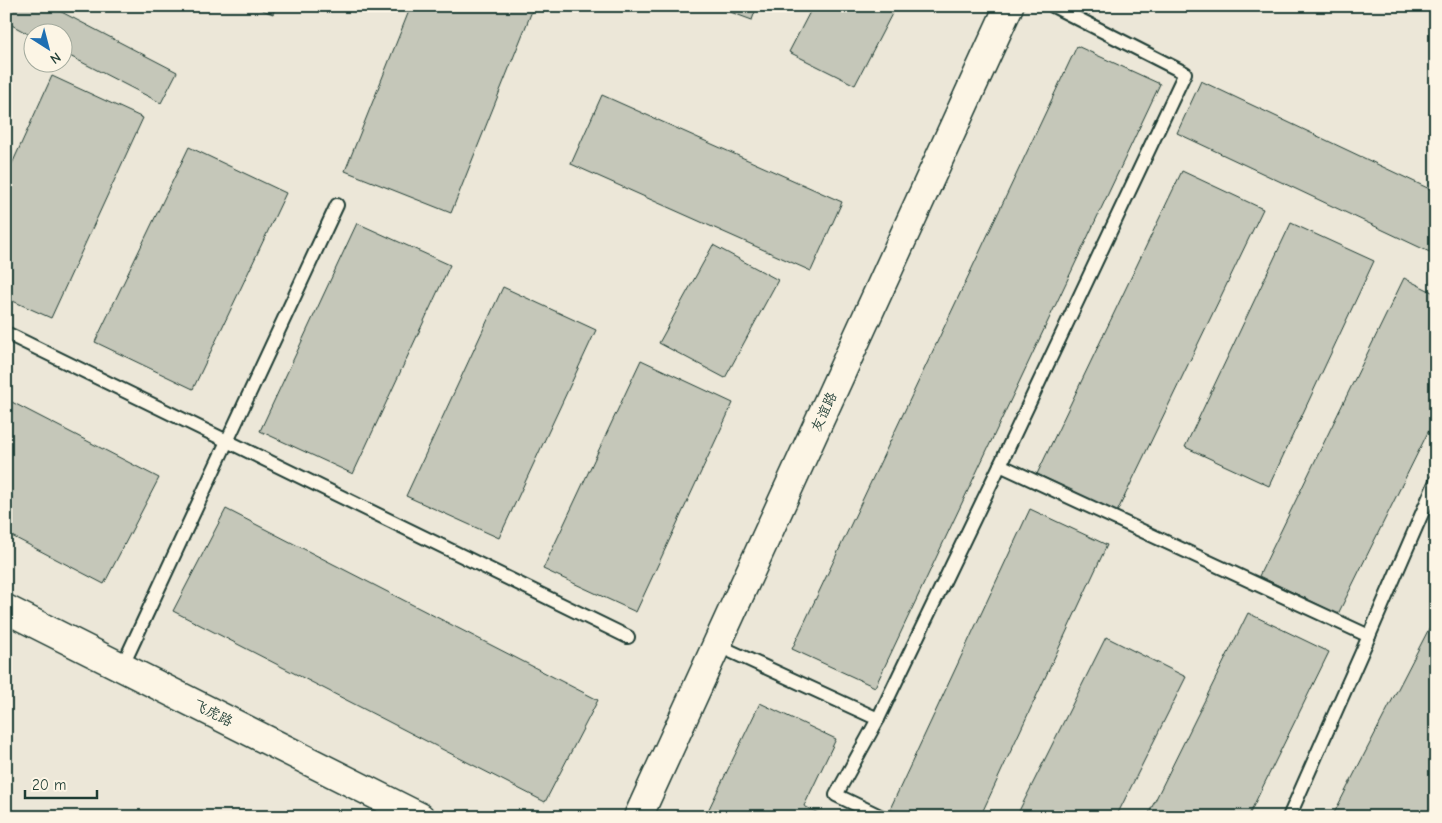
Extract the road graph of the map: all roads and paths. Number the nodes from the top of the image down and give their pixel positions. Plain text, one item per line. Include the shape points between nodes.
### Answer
1 (1009, 6) edge
2 (1053, 6) edge
3 (337, 205) dead end
4 (6, 333) edge
5 (227, 442) junction
6 (1000, 465) junction
7 (1436, 481) edge
8 (7, 612) edge
9 (1369, 636) junction
10 (628, 637) dead end
11 (717, 645) junction
12 (122, 667) junction
13 (878, 719) junction
14 (420, 817) edge
15 (638, 817) edge
16 (882, 817) edge
17 (1289, 817) edge

1 - 11 street, 友谊路
2 - 6 lane via 1185,73
3 - 5 lane
4 - 5 lane
5 - 10 lane
5 - 12 lane
6 - 9 lane
6 - 13 lane
7 - 9 lane
8 - 12 street, 飞虎路
9 - 17 lane
11 - 13 lane
11 - 15 street, 友谊路
12 - 14 street, 飞虎路
13 - 16 lane via 836,795

